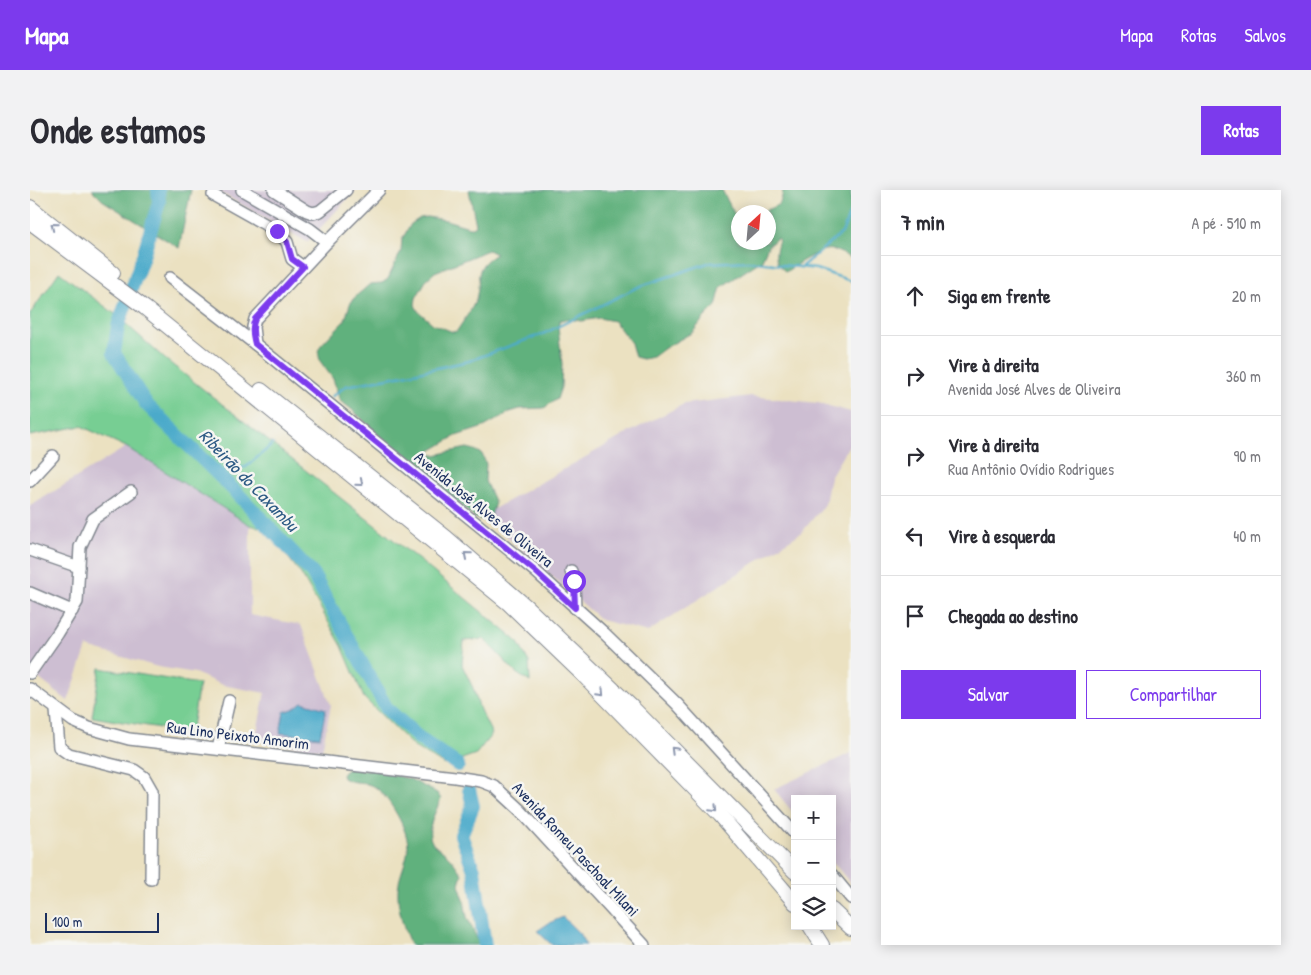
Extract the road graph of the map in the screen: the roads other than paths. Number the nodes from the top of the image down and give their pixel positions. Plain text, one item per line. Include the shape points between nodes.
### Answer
1 (242, 190) edge
2 (274, 190) edge
3 (346, 190) edge
4 (379, 190) edge
5 (212, 195) dead end
6 (30, 207) edge
7 (30, 222) edge
8 (327, 242) junction
9 (303, 267) junction
10 (170, 278) dead end
11 (117, 282) junction
12 (147, 304) junction
13 (255, 344) junction
14 (54, 456) dead end
15 (30, 481) edge
16 (131, 492) dead end
17 (30, 550) edge
18 (79, 567) junction
19 (571, 570) dead end
20 (30, 593) edge
21 (575, 608) junction
22 (72, 611) junction
23 (31, 670) edge
24 (30, 689) edge
25 (229, 701) dead end
26 (56, 710) junction
27 (218, 749) junction
28 (481, 781) joint
29 (791, 830) edge
30 (791, 868) edge
31 (836, 878) edge
32 (151, 879) dead end
33 (846, 886) edge
34 (791, 898) edge
35 (851, 898) edge
36 (836, 914) edge
37 (851, 928) edge
38 (813, 930) edge
39 (644, 945) edge
40 (822, 945) edge

1 - 8 street
2 - 3 street via 313,212 320,211
4 - 8 street
5 - 9 street via 277,231 287,242 292,259
11 -> 6 main road
7 - 11 main road
8 - 9 street
9 - 13 street via 255,319
10 - 13 street, Avenida José Alves de Oliveira
11 - 12 main road
30 -> 12 main road via 633,708 527,607 447,538
12 -> 34 main road via 508,603 720,815
13 - 21 street, Avenida José Alves de Oliveira via 535,571
14 - 15 street
16 - 18 street via 93,519 80,547
17 - 18 street
18 - 22 street via 77,602
19 - 21 street
20 - 22 street
21 - 29 street, Avenida José Alves de Oliveira via 677,704
22 - 23 street
24 - 26 street, Rua Lino Peixoto Amorim
25 - 27 street
26 - 27 street, Rua Lino Peixoto Amorim via 73,721 115,736
26 - 32 street via 60,747 68,754 134,770 144,777 152,791
27 - 28 street, Rua Lino Peixoto Amorim
28 - 39 street, Avenida Romeu Paschoal Milani via 494,786 520,810
31 - 33 street
33 - 35 street
36 - 37 main road
38 - 40 main road

